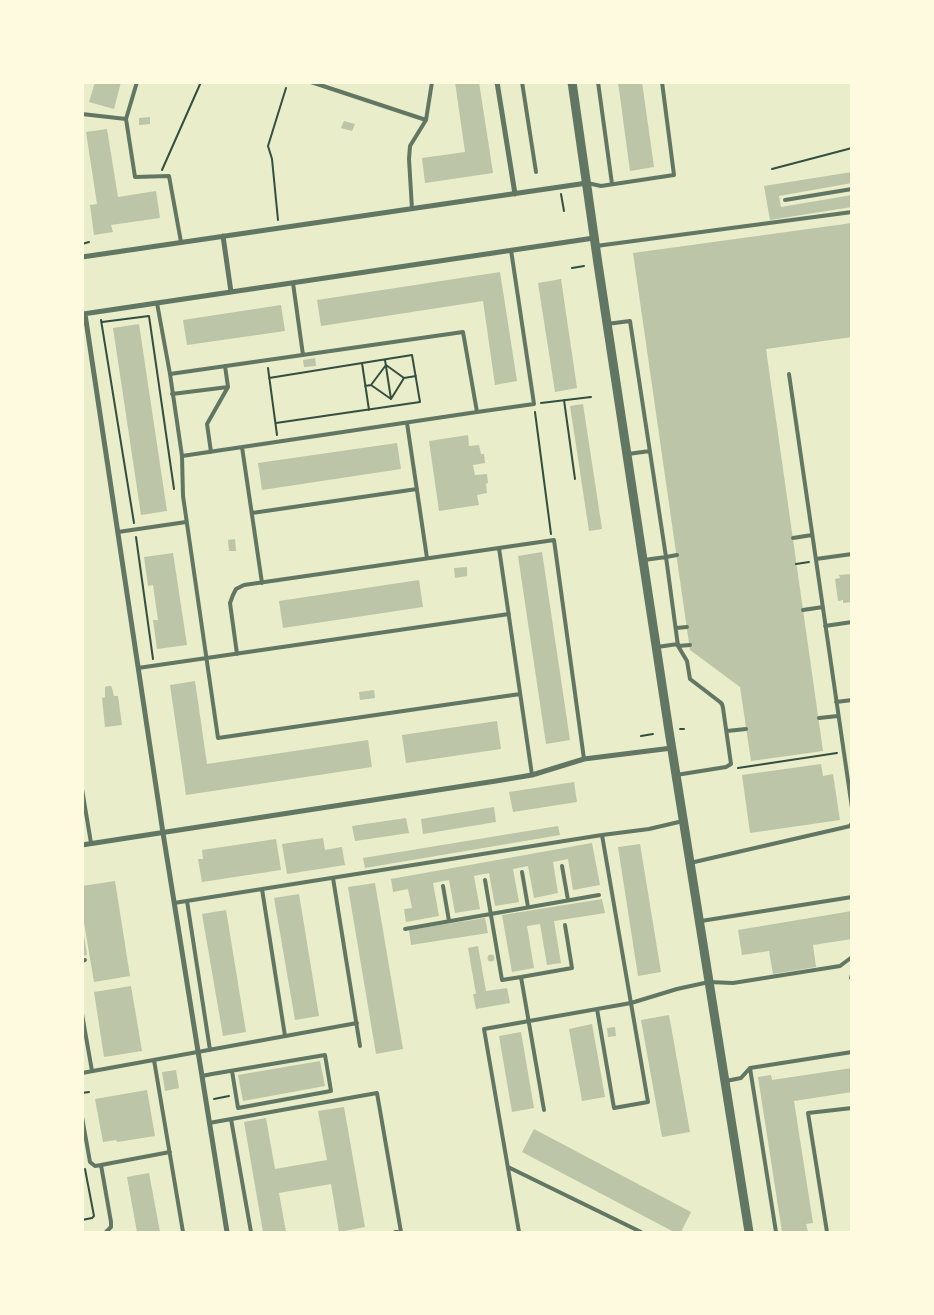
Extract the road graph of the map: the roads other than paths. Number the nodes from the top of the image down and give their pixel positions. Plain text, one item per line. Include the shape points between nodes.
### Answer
1 (137, 82) edge
2 (311, 82) edge
3 (432, 82) edge
4 (497, 82) edge
5 (522, 82) edge
6 (572, 82) edge
7 (598, 82) edge
8 (662, 82) edge
9 (82, 114) edge
10 (126, 119) junction
11 (426, 120) junction
12 (536, 172) dead end
13 (587, 183) junction
14 (612, 184) junction
15 (852, 189) edge
16 (515, 194) junction
17 (785, 200) dead end
18 (412, 209) junction
19 (852, 212) edge
20 (223, 236) junction
21 (181, 242) junction
22 (595, 242) junction
23 (511, 250) junction
24 (82, 257) edge
25 (293, 283) junction
26 (231, 292) junction
27 (157, 303) junction
28 (84, 314) edge
29 (607, 324) junction
30 (303, 355) junction
31 (225, 366) junction
32 (170, 374) junction
33 (789, 374) dead end
34 (228, 387) junction
35 (172, 394) junction
36 (477, 412) junction
37 (407, 423) junction
38 (242, 447) junction
39 (650, 451) junction
40 (211, 452) junction
41 (627, 454) junction
42 (182, 456) junction
43 (417, 489) junction
44 (252, 513) junction
45 (186, 522) junction
46 (118, 532) junction
47 (812, 536) junction
48 (793, 538) dead end
49 (499, 548) junction
50 (852, 554) edge
51 (677, 555) dead end
52 (666, 557) junction
53 (427, 558) junction
54 (644, 560) junction
55 (816, 560) junction
56 (262, 583) junction
57 (823, 607) junction
58 (803, 610) dead end
59 (508, 614) junction
60 (852, 622) edge
61 (825, 626) junction
62 (687, 627) dead end
63 (676, 628) junction
64 (678, 645) junction
65 (690, 645) dead end
66 (657, 647) junction
67 (237, 654) junction
68 (206, 658) junction
69 (138, 668) junction
70 (520, 694) junction
71 (852, 700) edge
72 (836, 702) junction
73 (838, 716) junction
74 (819, 718) dead end
75 (746, 729) dead end
76 (727, 732) junction
77 (672, 748) junction
78 (584, 760) junction
79 (849, 772) edge
80 (532, 775) junction
81 (676, 775) junction
82 (82, 790) edge
83 (852, 808) edge
84 (683, 821) junction
85 (852, 823) edge
86 (163, 832) junction
87 (602, 835) junction
88 (90, 843) junction
89 (82, 845) edge
90 (690, 863) junction
91 (562, 866) dead end
92 (522, 872) dead end
93 (333, 878) junction
94 (485, 880) dead end
95 (443, 886) dead end
96 (262, 889) junction
97 (598, 895) dead end
98 (852, 898) edge
99 (568, 900) junction
100 (187, 901) junction
101 (174, 903) junction
102 (528, 907) junction
103 (490, 914) junction
104 (449, 921) junction
105 (700, 921) junction
106 (564, 925) dead end
107 (404, 928) dead end
108 (852, 957) edge
109 (522, 977) junction
110 (709, 982) junction
111 (631, 1003) junction
112 (597, 1009) junction
113 (82, 1014) edge
114 (529, 1021) junction
115 (356, 1023) junction
116 (284, 1036) junction
117 (360, 1046) dead end
118 (210, 1050) junction
119 (198, 1052) junction
120 (852, 1052) edge
121 (154, 1060) junction
122 (750, 1068) junction
123 (92, 1071) junction
124 (232, 1071) junction
125 (82, 1073) edge
126 (202, 1076) junction
127 (726, 1081) junction
128 (852, 1108) edge
129 (544, 1110) dead end
130 (82, 1117) edge
131 (231, 1119) junction
132 (210, 1123) junction
133 (170, 1152) junction
134 (101, 1165) junction
135 (508, 1167) junction
136 (106, 1232) edge
137 (183, 1232) edge
138 (227, 1232) edge
139 (250, 1232) edge
140 (395, 1232) edge
141 (519, 1232) edge
142 (641, 1232) edge
143 (749, 1232) edge
144 (776, 1232) edge
145 (827, 1232) edge

1 - 10 lane
2 - 11 lane
3 - 11 lane
4 - 16 street
5 - 12 lane
6 - 13 street
7 - 14 lane
8 - 14 lane via 674,175
9 - 10 lane
10 - 21 lane via 135,177 169,176
11 - 18 lane via 410,146
13 - 14 lane
13 - 16 street
13 - 22 street
15 - 17 lane
16 - 18 street
18 - 20 street
19 - 22 lane
20 - 21 street
20 - 26 street
21 - 24 street
22 - 23 street
22 - 29 street
23 - 25 street
23 - 36 lane via 534,406
25 - 26 street
25 - 30 lane
26 - 27 street
27 - 28 street
27 - 32 lane
28 - 46 street
29 - 39 lane via 630,321
29 - 41 street
30 - 31 lane
30 - 36 lane via 463,332
31 - 32 lane
31 - 34 lane
32 - 35 lane
33 - 47 lane
34 - 35 lane
34 - 40 lane via 207,424
35 - 42 lane
36 - 37 lane
37 - 38 lane
37 - 43 lane
38 - 40 lane
38 - 44 lane
39 - 41 lane
39 - 52 lane
40 - 42 lane
41 - 54 street
42 - 45 lane
43 - 44 lane
43 - 53 lane
44 - 56 lane
45 - 46 lane
45 - 68 lane
46 - 69 street
47 - 48 lane
47 - 55 lane
49 - 53 lane
49 - 59 lane
49 - 78 lane via 554,540
50 - 55 lane
51 - 52 lane
52 - 54 lane
52 - 63 lane
53 - 56 lane
54 - 66 street
55 - 57 lane
56 - 67 lane via 244,585 232,595 230,603
57 - 58 lane
57 - 61 lane
59 - 67 lane
59 - 70 lane
60 - 61 lane
61 - 72 lane
62 - 63 lane
63 - 64 lane
64 - 65 lane
64 - 66 lane
64 - 76 lane via 687,661 690,679 722,704
66 - 77 street
67 - 68 lane
68 - 69 lane
68 - 70 lane via 218,738
69 - 86 street
70 - 80 lane
71 - 72 lane
72 - 73 lane
73 - 74 lane
73 - 79 lane
75 - 76 lane
76 - 81 lane via 731,764
77 - 78 street
77 - 81 street
78 - 80 street
79 - 83 lane
80 - 86 street
81 - 84 street
82 - 88 lane
84 - 87 lane
84 - 90 street
85 - 90 lane via 846,828
86 - 88 street
86 - 101 street
87 - 93 lane
87 - 111 lane
88 - 89 street
90 - 105 street
91 - 99 lane
92 - 102 lane
93 - 96 lane
93 - 115 lane
94 - 103 lane
95 - 104 lane
96 - 100 lane
96 - 116 lane
97 - 99 lane
98 - 105 lane
99 - 102 lane
100 - 101 lane
100 - 118 lane
101 - 119 street
102 - 103 lane
103 - 104 lane
103 - 109 lane via 502,980
104 - 107 lane
105 - 110 street
106 - 109 lane via 572,968
108 - 110 lane via 840,966 732,983
109 - 114 lane
110 - 111 lane
110 - 127 street
111 - 112 lane
111 - 112 lane via 648,1102 614,1108
112 - 114 lane
113 - 123 lane
114 - 129 lane
114 - 135 lane via 484,1029
115 - 116 lane
115 - 117 lane
116 - 118 lane
118 - 119 lane
119 - 121 lane
119 - 126 street
120 - 122 lane
121 - 123 lane
121 - 133 lane
122 - 127 lane via 741,1078
122 - 144 lane
123 - 125 lane
124 - 124 lane via 325,1055 331,1091 238,1108
124 - 126 lane
126 - 132 street
127 - 143 street
128 - 145 lane via 808,1113
130 - 134 lane via 90,1162 95,1166
131 - 132 lane
131 - 139 lane
131 - 140 lane via 377,1093 401,1232
132 - 138 street
133 - 134 lane
133 - 137 lane
134 - 136 lane via 111,1222 111,1228
135 - 141 lane
135 - 142 lane

